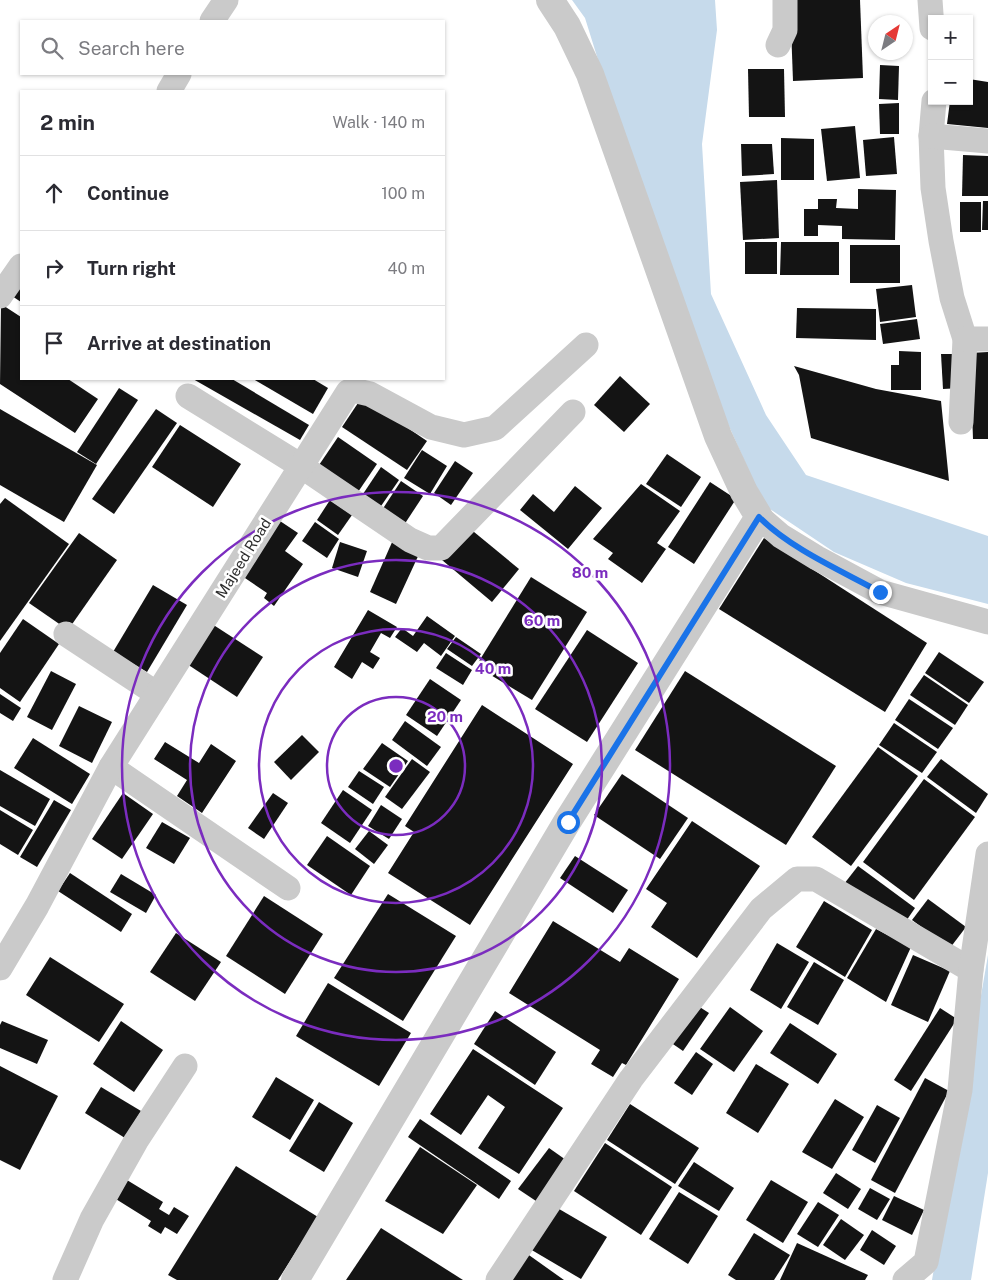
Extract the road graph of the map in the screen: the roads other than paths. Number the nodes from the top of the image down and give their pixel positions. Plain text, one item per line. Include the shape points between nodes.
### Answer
1 (226, 0) edge
2 (550, 0) edge
3 (785, 0) edge
4 (930, 0) edge
5 (931, 15) edge
6 (213, 20) edge
7 (778, 45) dead end
8 (179, 75) edge
9 (170, 90) edge
10 (934, 105) edge
11 (931, 136) junction
12 (988, 140) edge
13 (20, 267) edge
14 (0, 296) edge
15 (976, 339) edge
16 (586, 345) dead end
17 (188, 396) dead end
18 (573, 412) dead end
19 (961, 422) dead end
20 (301, 466) junction
21 (759, 517) junction
22 (988, 622) edge
23 (66, 634) dead end
24 (157, 694) junction
25 (111, 767) junction
26 (988, 854) edge
27 (288, 888) dead end
28 (0, 968) edge
29 (971, 970) junction
30 (185, 1066) dead end
31 (65, 1280) edge
32 (295, 1280) edge
33 (498, 1280) edge
34 (905, 1280) edge

1 - 6 street
2 - 21 street via 567,26 590,74 718,436
3 - 7 street via 785,30
4 - 5 street
8 - 9 street
10 - 11 street
11 - 12 street
11 - 15 street via 933,188 952,298
13 - 14 street
15 - 19 street
16 - 20 street, Majeed Road via 495,428 464,435 431,427 370,394 348,392
17 - 20 street
18 - 20 street via 441,548 428,548 410,540
20 - 24 street, Majeed Road
21 - 22 street via 781,536 880,592
21 - 32 street via 568,822
23 - 24 street
24 - 25 street, Majeed Road
25 - 27 street
25 - 28 street, Majeed Road
26 - 29 street
29 - 33 street via 816,879 797,879 761,910 631,1079
29 - 34 street via 960,1090 926,1262
30 - 31 street via 136,1141 92,1219

